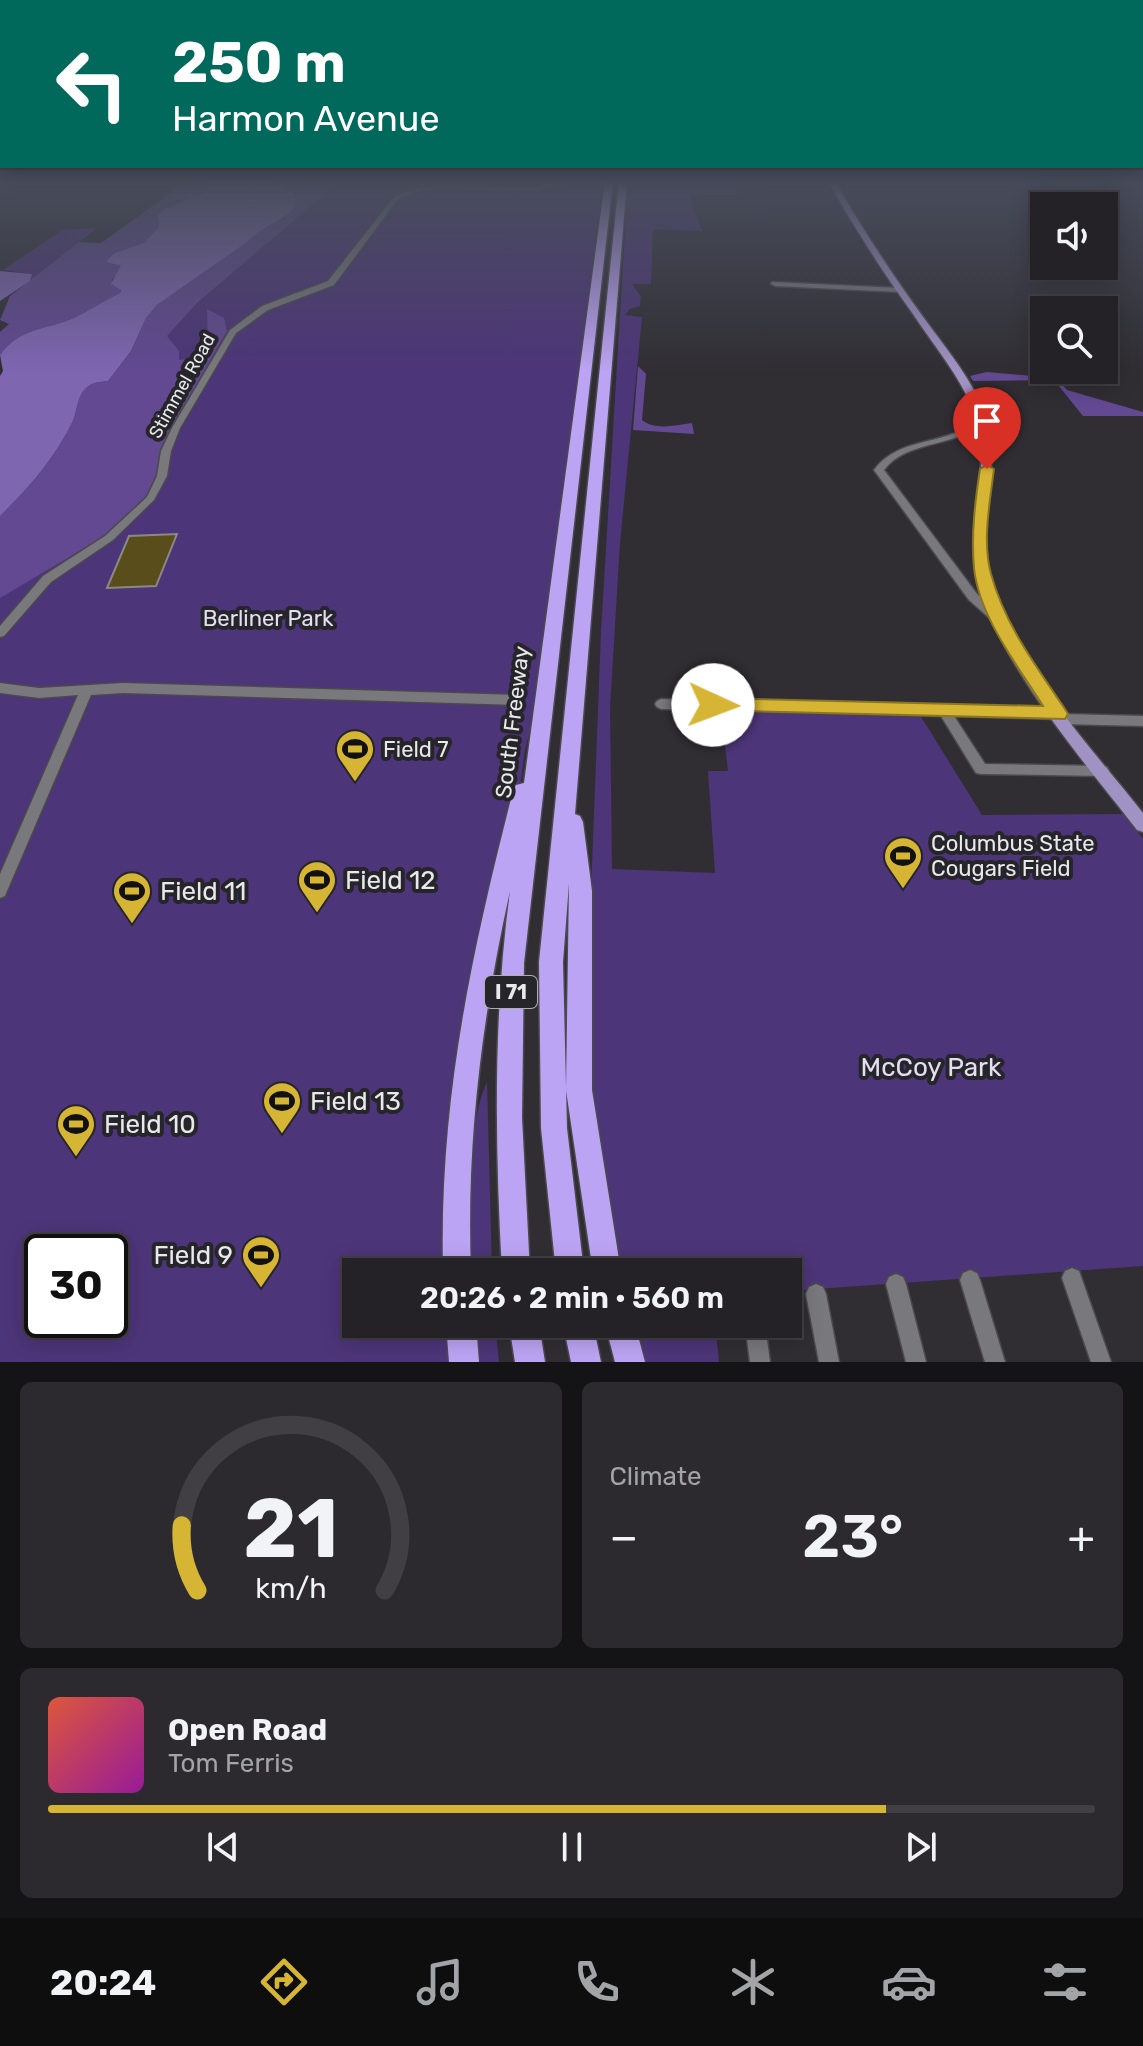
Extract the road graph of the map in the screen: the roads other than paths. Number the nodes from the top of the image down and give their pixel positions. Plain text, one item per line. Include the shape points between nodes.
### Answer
1 (360, 245) edge
2 (601, 245) edge
3 (617, 245) edge
4 (871, 245) edge
5 (775, 284) dead end
6 (900, 290) junction
7 (983, 420) junction
8 (999, 620) junction
9 (0, 633) edge
10 (0, 688) edge
11 (86, 691) junction
12 (515, 700) dead end
13 (661, 704) dead end
14 (944, 711) junction
15 (542, 714) junction
16 (1060, 716) junction
17 (1143, 721) edge
18 (1102, 771) junction
19 (570, 788) junction
20 (1143, 825) edge
21 (0, 891) edge
22 (457, 1258) edge
23 (515, 1258) edge
24 (568, 1258) edge
25 (605, 1258) edge
26 (1072, 1278) dead end
27 (970, 1280) dead end
28 (896, 1284) dead end
29 (816, 1294) dead end
30 (462, 1338) edge
31 (526, 1338) edge
32 (581, 1338) edge
33 (624, 1338) edge
34 (757, 1338) edge
35 (464, 1362) edge
36 (530, 1362) edge
37 (586, 1362) edge
38 (630, 1362) edge
39 (760, 1362) edge
40 (829, 1362) edge
41 (916, 1362) edge
42 (995, 1362) edge
43 (1101, 1362) edge

1 - 9 street, Stimmel Road via 331,283 265,308 233,332 176,428 151,498 109,538 47,579
2 - 15 highway, South Freeway / I 71
3 - 19 highway, I 71
4 - 6 main road
5 - 6 street
6 - 7 main road via 967,387
7 - 8 main road via 987,459 979,546
7 - 8 street via 962,436 897,454 883,461 879,470 973,597
8 - 16 main road
10 - 11 street
11 - 12 street
11 - 21 street
13 - 14 street
14 - 16 street
14 - 18 street via 981,769
15 - 22 highway via 470,1018 456,1168
15 - 23 highway, South Freeway / I 71 via 512,963 507,1055
16 - 17 street
16 - 18 main road
18 - 20 main road
19 - 24 highway, I 71 via 551,962 554,1128
19 - 25 highway via 581,891 579,1090
26 - 43 street
27 - 42 street
28 - 41 street
29 - 40 street
30 - 35 highway
31 - 36 highway
32 - 37 highway
33 - 38 highway
34 - 39 street

